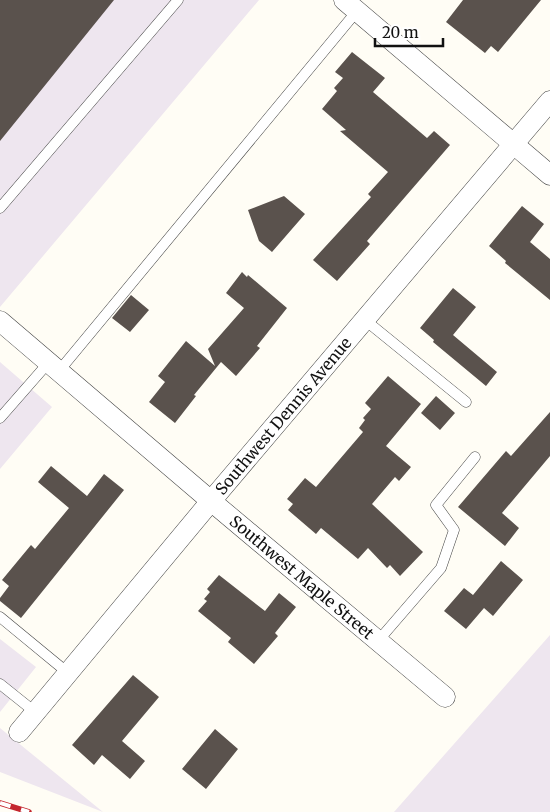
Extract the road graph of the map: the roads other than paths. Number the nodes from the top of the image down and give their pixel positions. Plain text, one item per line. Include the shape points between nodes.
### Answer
1 (178, 0) edge
2 (350, 5) edge
3 (550, 101) edge
4 (514, 144) junction
5 (550, 175) edge
6 (0, 208) edge
7 (365, 320) junction
8 (0, 321) edge
9 (54, 366) junction
10 (466, 402) dead end
11 (0, 418) edge
12 (475, 457) dead end
13 (211, 501) junction
14 (0, 617) edge
15 (378, 641) junction
16 (68, 673) junction
17 (0, 684) edge
18 (445, 697) dead end
19 (35, 712) junction
20 (19, 732) dead end

1 - 6 lane
2 - 4 street
2 - 9 lane
3 - 4 street, Southwest Dennis Avenue
4 - 5 street
4 - 7 street, Southwest Dennis Avenue
7 - 10 lane
7 - 13 street, Southwest Dennis Avenue
8 - 9 street, Southwest Maple Street
9 - 11 lane
9 - 13 street, Southwest Maple Street
12 - 15 lane via 436,505 454,530 441,568
13 - 15 street, Southwest Maple Street
13 - 16 street, Southwest Dennis Avenue
14 - 16 lane
15 - 18 street, Southwest Maple Street
16 - 19 street, Southwest Dennis Avenue
17 - 19 lane
19 - 20 street, Southwest Dennis Avenue

